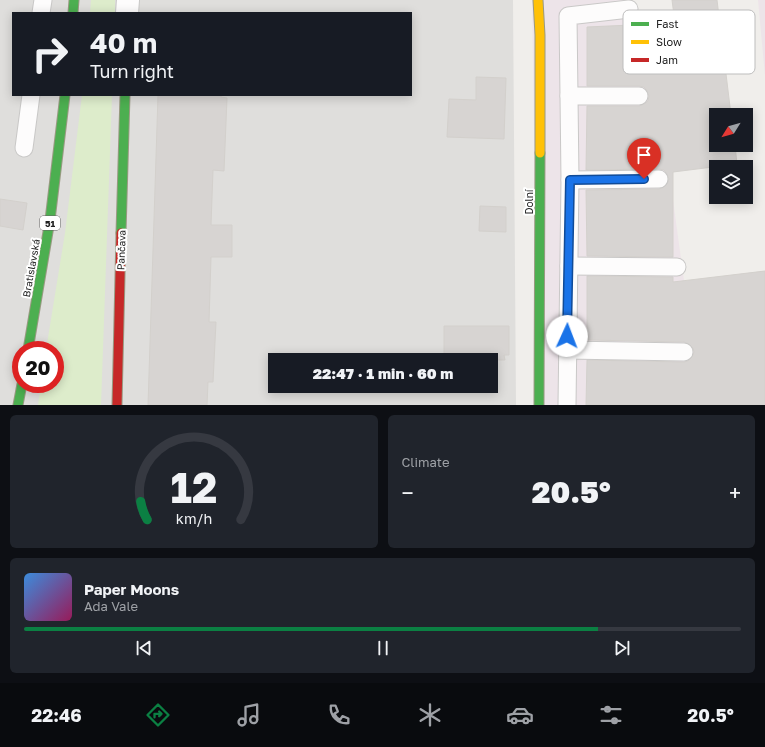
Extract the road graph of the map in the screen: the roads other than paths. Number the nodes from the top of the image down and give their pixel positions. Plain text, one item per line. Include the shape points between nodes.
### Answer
1 (42, 0) edge
2 (74, 0) edge
3 (128, 0) edge
4 (538, 0) edge
5 (623, 11) edge
6 (41, 12) edge
7 (73, 12) edge
8 (127, 12) edge
9 (31, 96) edge
10 (65, 96) edge
11 (125, 96) edge
12 (569, 96) junction
13 (639, 96) dead end
14 (24, 148) dead end
15 (659, 179) dead end
16 (570, 180) junction
17 (569, 266) junction
18 (676, 266) dead end
19 (30, 341) edge
20 (567, 350) junction
21 (684, 352) dead end
22 (20, 393) edge
23 (18, 405) edge
24 (116, 405) edge
25 (539, 405) edge
26 (567, 405) edge

1 - 6 lane
2 - 7 street
3 - 8 street
4 - 25 street, Dolní
5 - 12 lane via 568,16
9 - 14 lane
10 - 19 street, Bratislavská / 51 via 50,220
11 - 24 street, Pančava
12 - 13 lane
12 - 16 lane
15 - 16 lane
16 - 17 lane
17 - 18 lane
17 - 20 lane
20 - 21 lane
20 - 26 lane
22 - 23 street

